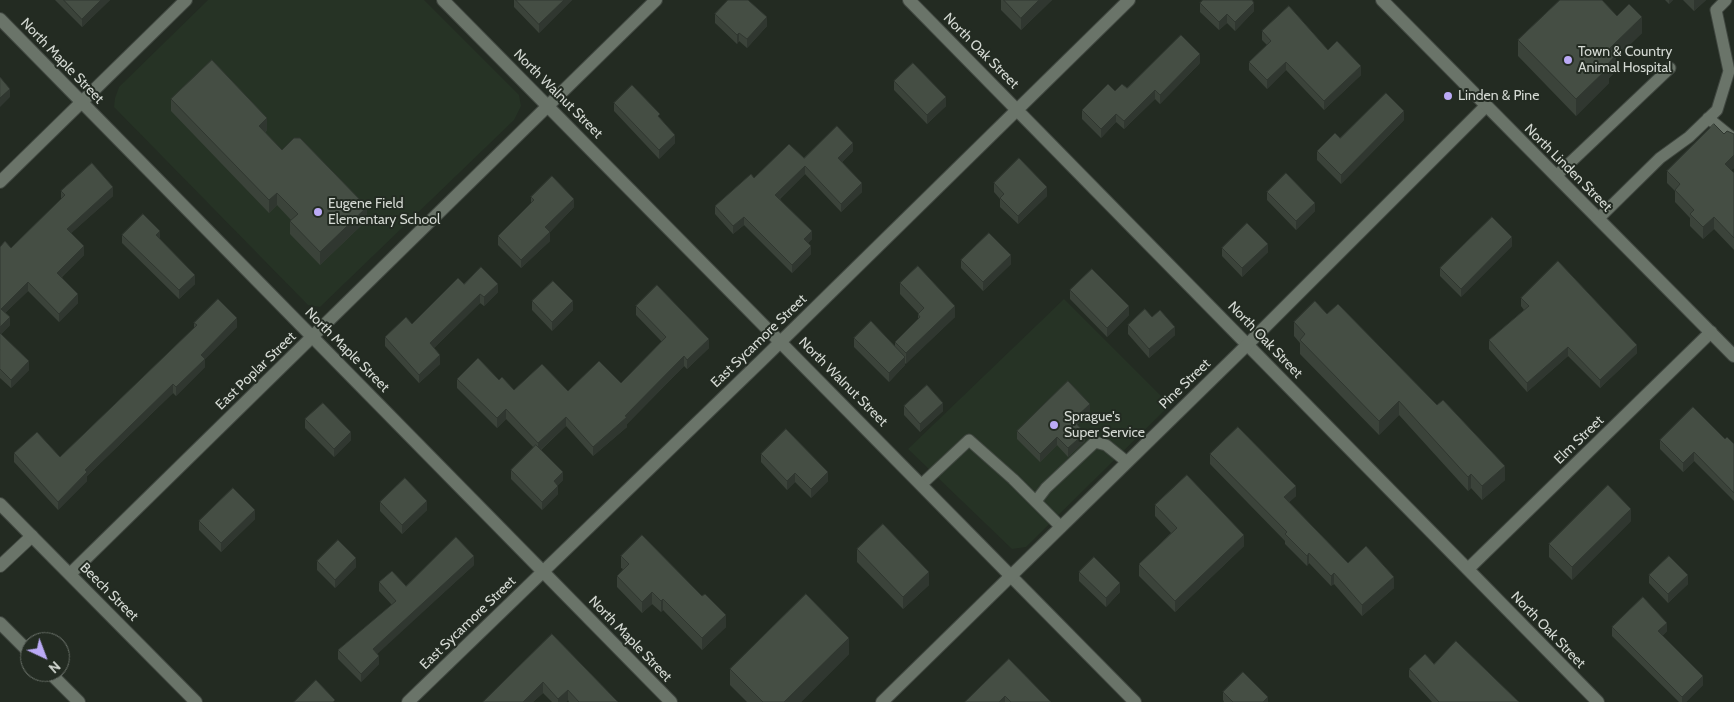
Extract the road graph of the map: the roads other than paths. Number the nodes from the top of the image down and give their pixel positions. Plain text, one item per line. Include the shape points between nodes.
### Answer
1 (186, 0) edge
2 (443, 0) edge
3 (656, 0) edge
4 (909, 0) edge
5 (1128, 0) edge
6 (1382, 0) edge
7 (1726, 0) edge
8 (0, 19) edge
9 (1670, 68) dead end
10 (82, 102) junction
11 (548, 106) junction
12 (1486, 106) junction
13 (1018, 109) junction
14 (1708, 118) junction
15 (1734, 139) edge
16 (1556, 176) junction
17 (0, 182) edge
18 (1598, 219) junction
19 (1711, 332) junction
20 (313, 337) junction
21 (781, 341) junction
22 (1248, 344) junction
23 (1734, 356) edge
24 (1127, 462) junction
25 (922, 484) junction
26 (1036, 501) junction
27 (0, 504) edge
28 (1061, 528) junction
29 (32, 536) junction
30 (0, 566) edge
31 (1468, 569) junction
32 (544, 571) junction
33 (70, 574) junction
34 (1012, 575) junction
35 (0, 622) edge
36 (20, 643) edge
37 (59, 682) edge
38 (79, 702) edge
39 (196, 702) edge
40 (408, 702) edge
41 (671, 702) edge
42 (882, 702) edge
43 (1135, 702) edge
44 (1598, 702) edge

1 - 10 street
2 - 11 street, North Walnut Street
3 - 11 street, East Poplar Street
4 - 13 street, North Oak Street
5 - 13 street, East Sycamore Street
6 - 12 street, North Linden Street
7 - 14 lane via 1716,10 1729,71 1717,110
8 - 10 street, North Maple Street
9 - 16 lane
10 - 17 street
10 - 20 street, North Maple Street
11 - 20 street, East Poplar Street
11 - 21 street, North Walnut Street
12 - 16 street, North Linden Street
12 - 22 street, Pine Street
13 - 21 street, East Sycamore Street
13 - 22 street, North Oak Street
14 - 15 lane
14 - 18 lane via 1660,158
16 - 18 street, North Linden Street
18 - 19 street, North Linden Street
19 - 23 street, North Linden Street
19 - 31 street, Elm Street
20 - 32 street, North Maple Street
20 - 33 street, East Poplar Street
21 - 25 street, North Walnut Street
21 - 32 street, East Sycamore Street
22 - 24 street, Pine Street
22 - 31 street, North Oak Street
24 - 26 lane via 1106,445 1095,442
24 - 28 street, Pine Street
25 - 26 lane via 969,440
25 - 34 street, North Walnut Street
26 - 28 lane
27 - 29 street, Beech Street
28 - 34 street, Pine Street
29 - 30 street
29 - 33 street, Beech Street
31 - 44 street, North Oak Street
32 - 40 street, East Sycamore Street
32 - 41 street, North Maple Street
33 - 39 street, Beech Street
34 - 42 street, Pine Street
34 - 43 street, North Walnut Street
35 - 36 street
37 - 38 street

